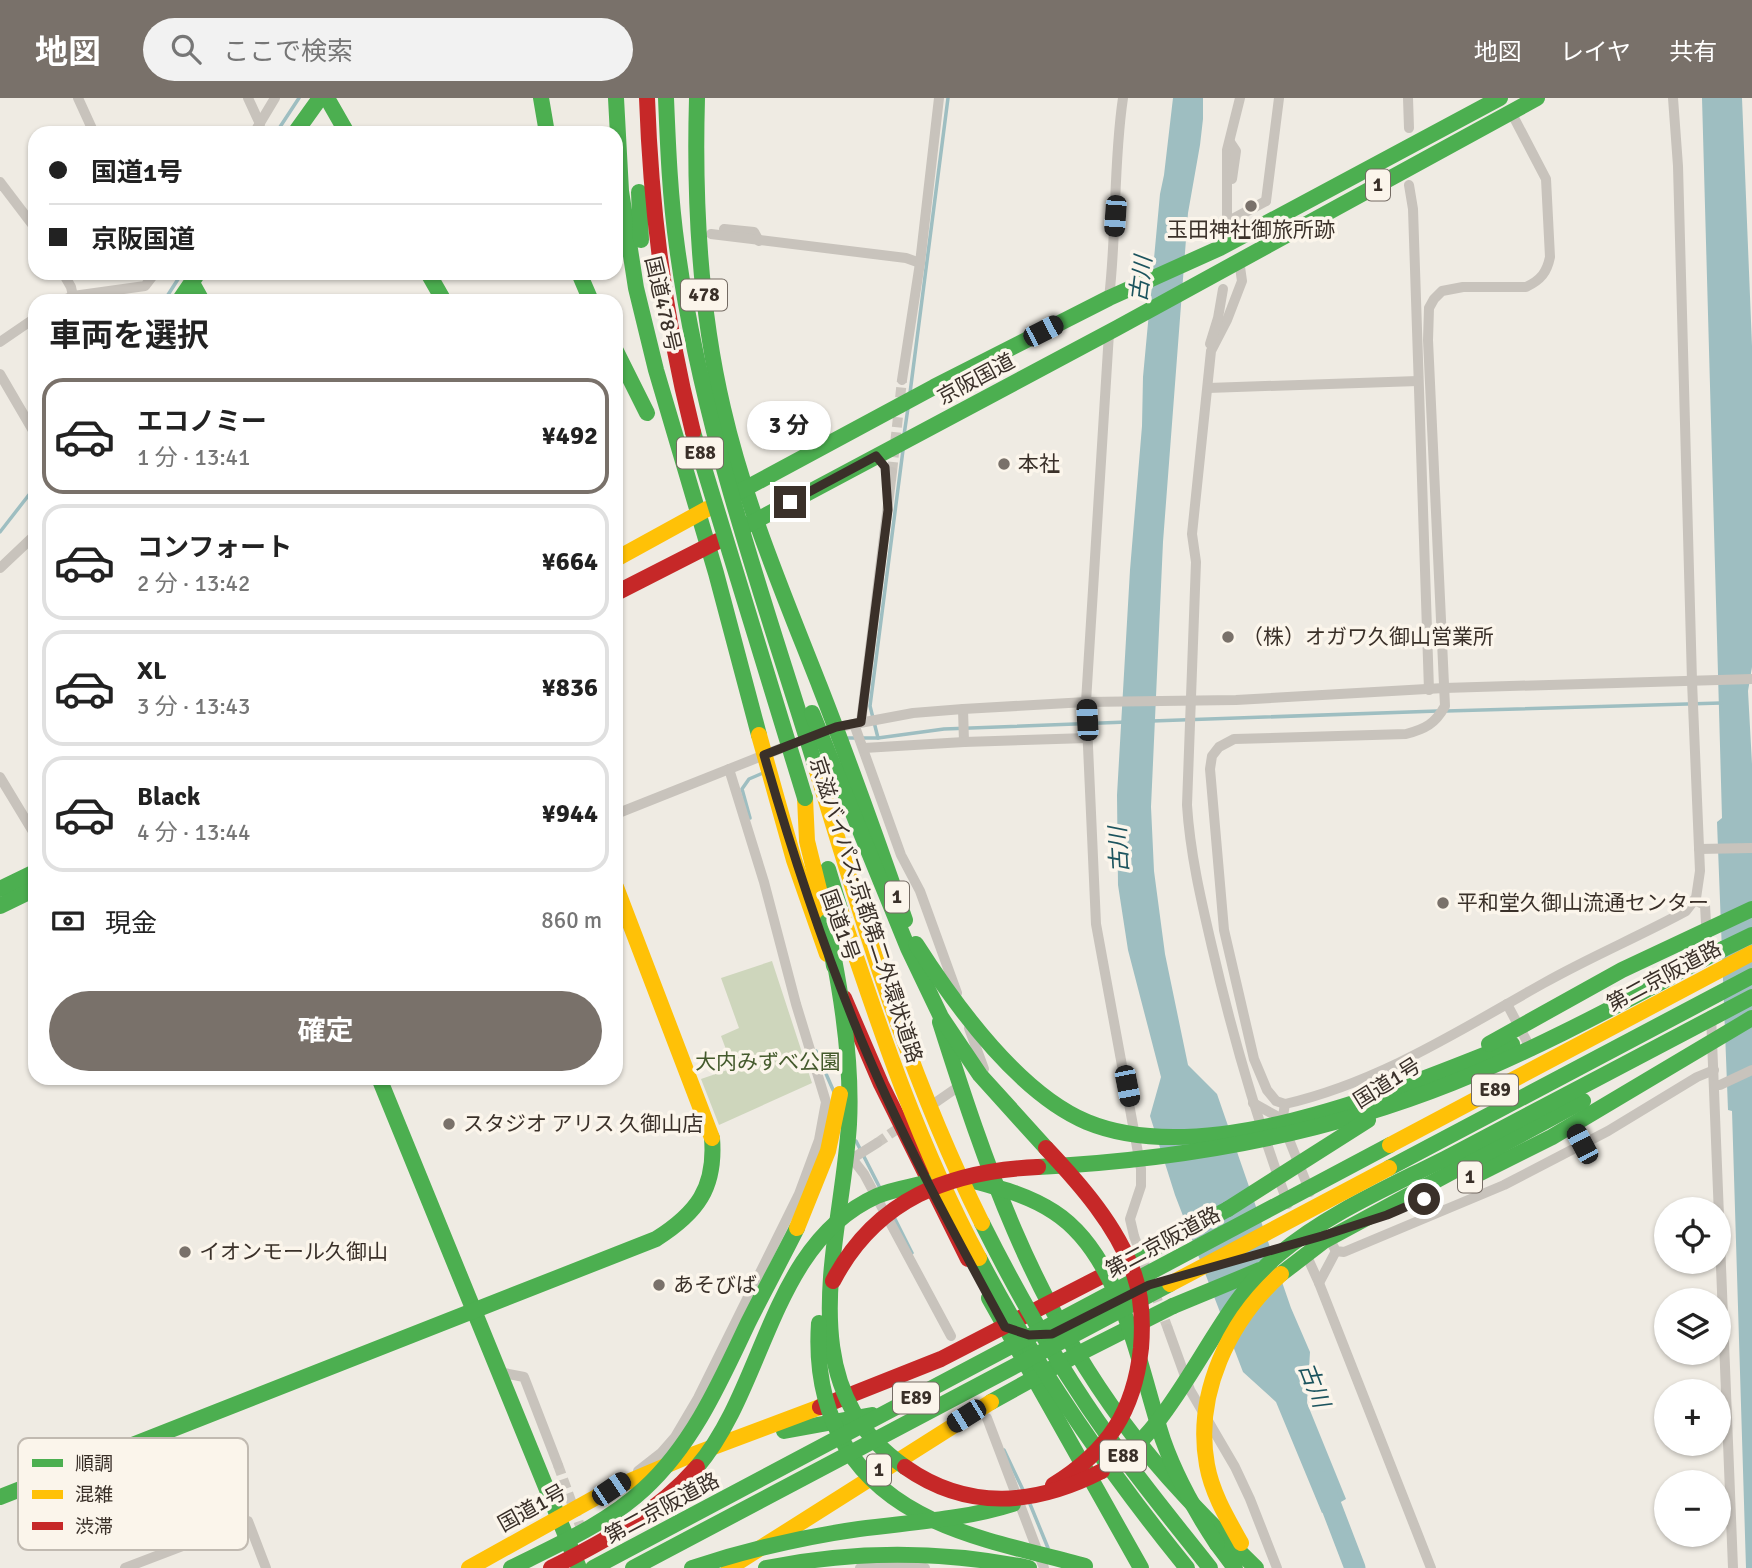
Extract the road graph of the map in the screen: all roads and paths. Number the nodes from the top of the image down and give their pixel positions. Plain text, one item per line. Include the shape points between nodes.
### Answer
1 (78, 98) edge
2 (248, 98) edge
3 (275, 98) edge
4 (320, 98) edge
5 (327, 98) edge
6 (541, 98) edge
7 (616, 98) edge
8 (634, 98) edge
9 (647, 98) edge
10 (666, 98) edge
11 (683, 98) edge
12 (696, 98) edge
13 (939, 98) edge
14 (1123, 98) edge
15 (1240, 98) edge
16 (1279, 98) edge
17 (1408, 98) edge
18 (1500, 98) edge
19 (1537, 98) edge
20 (1673, 98) edge
21 (1511, 112) junction
22 (91, 126) edge
23 (256, 126) edge
24 (258, 126) edge
25 (300, 126) edge
26 (343, 126) edge
27 (546, 126) edge
28 (617, 126) edge
29 (1409, 128) dead end
30 (1230, 142) junction
31 (0, 182) edge
32 (1409, 185) dead end
33 (623, 201) edge
34 (1266, 201) junction
35 (1288, 210) junction
36 (1230, 216) dead end
37 (28, 219) edge
38 (704, 230) junction
39 (759, 241) junction
40 (629, 243) edge
41 (1240, 260) junction
42 (920, 263) junction
43 (150, 280) edge
44 (1223, 289) dead end
45 (87, 294) edge
46 (1113, 296) junction
47 (28, 323) edge
48 (1113, 330) junction
49 (0, 342) edge
50 (1210, 351) junction
51 (623, 365) edge
52 (0, 374) edge
53 (902, 380) tunnel mouth
54 (1418, 381) junction
55 (1208, 388) junction
56 (647, 413) dead end
57 (28, 422) edge
58 (876, 456) junction
59 (892, 472) tunnel mouth
60 (746, 488) junction
61 (888, 510) junction
62 (698, 514) junction
63 (748, 521) junction
64 (28, 542) edge
65 (708, 546) junction
66 (623, 555) edge
67 (0, 568) edge
68 (623, 589) edge
69 (1752, 679) edge
70 (1692, 681) junction
71 (1444, 688) junction
72 (1429, 690) junction
73 (1187, 701) junction
74 (1090, 702) junction
75 (963, 709) junction
76 (858, 723) junction
77 (836, 727) junction
78 (1088, 738) junction
79 (964, 742) junction
80 (863, 748) junction
81 (764, 755) junction
82 (729, 769) junction
83 (0, 778) edge
84 (805, 798) junction
85 (623, 811) edge
86 (28, 824) edge
87 (1752, 848) edge
88 (1699, 849) junction
89 (875, 869) junction
90 (28, 875) edge
91 (0, 889) edge
92 (28, 892) edge
93 (1694, 900) junction
94 (623, 905) edge
95 (0, 906) edge
96 (1752, 909) edge
97 (1752, 936) edge
98 (1752, 953) edge
99 (833, 954) junction
100 (1752, 976) edge
101 (1671, 977) junction
102 (1752, 997) edge
103 (1507, 1004) junction
104 (1721, 1016) junction
105 (1752, 1018) edge
106 (1714, 1070) junction
107 (1752, 1070) edge
108 (979, 1072) dead end
109 (382, 1085) edge
110 (1717, 1085) junction
111 (955, 1089) dead end
112 (1253, 1103) junction
113 (1285, 1104) junction
114 (929, 1107) dead end
115 (1282, 1119) junction
116 (819, 1140) junction
117 (877, 1143) tunnel mouth
118 (1582, 1144) junction
119 (853, 1158) junction
120 (1387, 1215) junction
121 (1134, 1236) tunnel mouth
122 (1336, 1251) junction
123 (1319, 1283) junction
124 (1050, 1304) junction
125 (473, 1309) junction
126 (1005, 1327) junction
127 (1063, 1329) junction
128 (1168, 1329) tunnel mouth
129 (951, 1336) dead end
130 (1024, 1350) junction
131 (1078, 1354) junction
132 (499, 1372) junction
133 (1034, 1379) junction
134 (987, 1418) dead end
135 (148, 1438) edge
136 (725, 1443) junction
137 (558, 1465) tunnel mouth
138 (611, 1489) junction
139 (18, 1490) edge
140 (0, 1497) edge
141 (558, 1517) junction
142 (248, 1521) edge
143 (172, 1550) edge
144 (736, 1564) edge
145 (125, 1568) edge
146 (266, 1568) edge
147 (469, 1568) edge
148 (511, 1568) edge
149 (551, 1568) edge
150 (579, 1568) edge
151 (593, 1568) edge
152 (634, 1568) edge
153 (692, 1568) edge
154 (763, 1568) edge
155 (860, 1568) edge
156 (925, 1568) edge
157 (1028, 1568) edge
158 (1044, 1568) edge
159 (1089, 1568) edge
160 (1141, 1568) edge
161 (1187, 1568) edge
162 (1210, 1568) edge
163 (1235, 1568) edge
164 (1257, 1568) edge
165 (1277, 1568) edge
166 (1431, 1568) edge
167 (1732, 1568) edge

1 - 22 street
2 - 23 street
3 - 24 street
4 - 25 main road
5 - 26 main road
6 - 27 main road
7 - 28 main road, 国道478号
8 - 40 main road, bridge
9 - 84 main road, 京滋バイパス;京都第二外環状道路 / E88, bridge via 660,272 682,388
10 - 63 main road, 京滋バイパス;京都第二外環状道路 / E88, bridge via 669,178 682,286 702,385
11 - 38 main road via 684,139
12 - 38 main road, 国道478号 / 478
13 - 42 street
14 - 46 street
15 - 30 street
16 - 34 street
17 - 29 street
18 - 35 main road, 京阪国道 / 1
19 - 21 main road, 京阪国道 / 1
20 - 70 street
21 - 41 main road, 京阪国道 / 1
21 - 71 street via 1546,178 1548,268 1526,287 1442,291 1429,308
30 - 34 street via 1227,222
30 - 36 street via 1236,151
31 - 37 street
32 - 54 street
33 - 40 main road, 国道478号
34 - 35 street
35 - 46 main road, 京阪国道 / 1
38 - 39 street
38 - 39 street via 754,232
38 - 60 main road, 国道478号 / 478 via 706,316 714,368
39 - 42 street
40 - 62 main road, 国道478号 via 645,324
41 - 48 main road, 京阪国道 / 1
41 - 50 street via 1242,281
42 - 53 street
43 - 45 street via 145,286
44 - 50 street
46 - 60 main road, 京阪国道 / 1
47 - 49 street
48 - 58 main road, 京阪国道 / 1
48 - 74 street
50 - 55 street
51 - 56 main road
52 - 57 street
54 - 55 street
54 - 72 street
55 - 73 street via 1192,534 1195,562
58 - 61 street via 885,467
58 - 63 main road, 京阪国道 / 1
59 - 61 street
60 - 62 main road, 京阪国道 / 1
60 - 63 main road, 1
61 - 76 street
62 - 65 main road, 国道1号
62 - 66 main road, 京阪国道 / 1
63 - 65 main road, 京阪国道 / 1
63 - 77 main road, 1
63 - 89 main road, bridge via 830,759
63 - 162 main road, 京滋バイパス;京都第二外環状道路 / E88, bridge via 860,905 911,1056 964,1185 1046,1338 1098,1422
64 - 67 street
65 - 68 main road, 京阪国道 / 1
65 - 81 main road, 国道1号
69 - 70 street
70 - 71 street
70 - 88 street
71 - 72 street
71 - 113 street via 1445,706 1424,730 1234,738 1212,756 1212,809 1228,950 1262,1081 1276,1101
72 - 73 street
73 - 74 street
73 - 112 street via 1189,845 1227,1016
74 - 75 street
74 - 78 street
75 - 76 street
75 - 79 street
76 - 77 street
76 - 80 street
77 - 81 street
77 - 124 main road, 1 via 984,1159 1014,1234
78 - 79 street
78 - 121 street via 1096,924 1142,1169 1130,1219
79 - 80 street
80 - 108 street via 984,1069
81 - 82 street
81 - 126 main road, 国道1号 via 804,889 855,1024
82 - 85 street
82 - 116 street via 827,1102
83 - 86 street
84 - 99 main road, bridge via 807,841
84 - 130 main road, 京滋バイパス;京都第二外環状道路 / E88, bridge via 866,989 920,1132
87 - 88 street
88 - 93 street via 1700,881
89 - 101 main road, bridge via 923,955 1010,1064 1069,1114 1128,1135 1154,1138 1216,1133 1341,1105 1416,1082
89 - 153 main road, bridge via 919,973 951,1034 989,1086 1091,1199 1123,1246 1143,1302 1143,1354 1135,1390 1119,1424 1094,1455 1064,1479 1011,1505 961,1517 790,1540
90 - 91 main road
92 - 95 main road
93 - 103 street via 1686,911
93 - 106 street via 1705,905
94 - 125 main road via 709,1125 713,1160 708,1188 694,1210 656,1239
96 - 124 main road, 国道1号, bridge via 1622,970 1534,1018 1228,1209
97 - 101 main road, bridge
98 - 151 main road, 第二京阪道路 / E89, bridge
99 - 104 main road, bridge via 849,1082 849,1122 828,1304 840,1384 858,1420 900,1464 954,1491 999,1499 1064,1490 1100,1475 1124,1457 1163,1413 1245,1289 1297,1240
99 - 148 main road, bridge via 842,1058 829,1149 808,1202 718,1384 678,1452 644,1489 605,1519
100 - 152 main road, 第二京阪道路 / E89, bridge
101 - 159 main road, bridge via 1527,1051 1396,1104 1295,1133 1209,1150 970,1175 900,1205 865,1234 837,1272 819,1325 820,1377 843,1444 872,1482 940,1524
102 - 104 main road, bridge
103 - 113 street via 1392,1068
103 - 118 street
104 - 164 main road, bridge via 1539,1126 1324,1241 1260,1295 1218,1363 1209,1390 1204,1437 1214,1489
105 - 120 main road, 1, bridge via 1552,1137
106 - 110 street
106 - 118 street
107 - 110 street
109 - 125 main road
110 - 167 street
111 - 114 street
112 - 115 street
112 - 123 street
113 - 115 street
115 - 122 street
116 - 119 street via 840,1146
116 - 138 street via 799,1194 675,1437 661,1453
117 - 119 street
118 - 122 street via 1504,1185 1355,1248
119 - 129 street
120 - 127 main road, bridge via 1164,1280
120 - 131 main road, 1, bridge via 1173,1306
122 - 123 street
123 - 166 street
124 - 126 main road, 国道1号
124 - 127 main road, 1
125 - 132 main road
125 - 135 main road
126 - 127 main road via 1029,1335
126 - 130 main road, 国道1号
126 - 136 main road, 国道1号 via 875,1387
127 - 131 main road, 1
128 - 165 street via 1190,1390 1245,1488
130 - 131 main road
130 - 133 main road, 国道1号
130 - 136 main road via 916,1403
130 - 161 main road, E88, bridge via 1119,1484
131 - 133 main road, 1
131 - 164 main road, 1, bridge via 1143,1449
132 - 137 street via 524,1377
132 - 141 main road
133 - 144 main road, 1 via 906,1452
133 - 160 main road, 国道1号
134 - 158 street
136 - 138 main road, 国道1号
138 - 141 main road, 国道1号
139 - 140 main road
141 - 147 main road, 国道1号
141 - 150 main road
142 - 146 street
143 - 145 street
144 - 154 street
149 - 163 main road, bridge via 628,1527 687,1479 729,1419 782,1297 825,1233 879,1195 947,1179 995,1184 1040,1202 1094,1252 1124,1307 1175,1468 1200,1519
154 - 157 main road via 892,1552 967,1557
155 - 156 street

